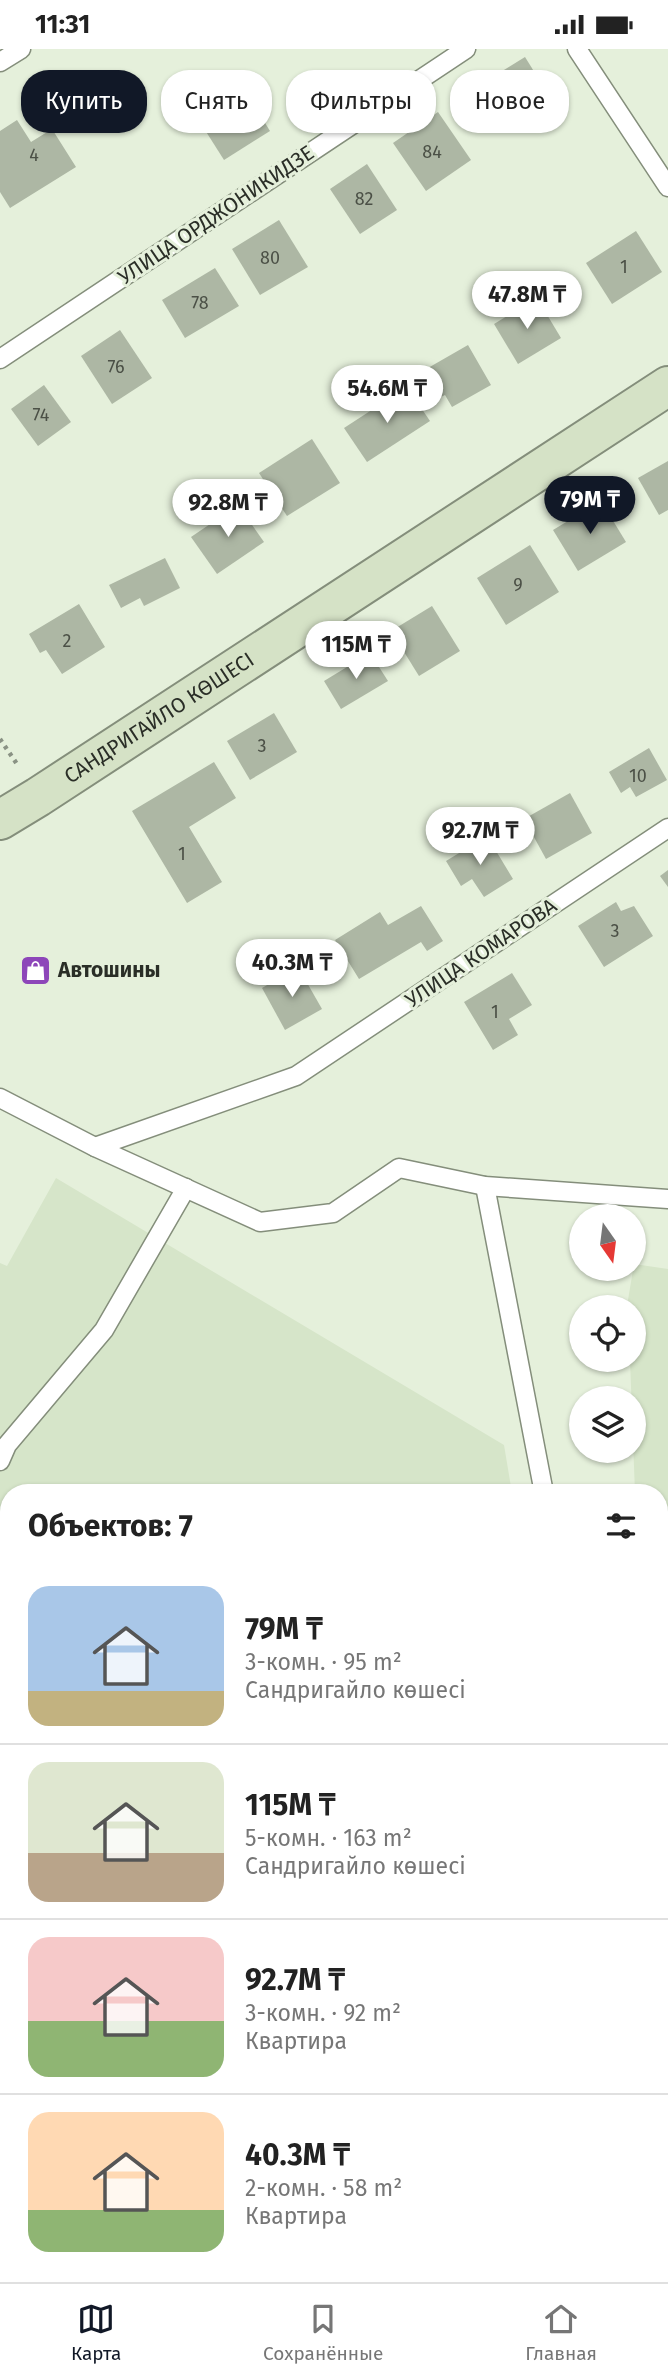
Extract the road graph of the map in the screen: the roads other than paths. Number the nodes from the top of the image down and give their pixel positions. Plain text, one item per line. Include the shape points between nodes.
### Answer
1 (20, 49) edge
2 (466, 49) edge
3 (578, 49) edge
4 (0, 62) edge
5 (668, 187) edge
6 (0, 359) edge
7 (668, 386) edge
8 (0, 820) edge
9 (668, 828) edge
10 (0, 1098) edge
11 (94, 1147) junction
12 (485, 1186) junction
13 (186, 1188) junction
14 (668, 1199) edge
15 (0, 1461) edge
16 (542, 1484) edge

1 - 4 lane
2 - 6 lane, УЛИЦА ОРДЖОНИКИДЗЕ
3 - 5 lane
7 - 8 street, САНДРИГАЙЛО КӨШЕСІ
9 - 11 lane, УЛИЦА КОМАРОВА via 296,1076
10 - 11 lane
11 - 13 lane
12 - 13 lane via 399,1168 333,1213 260,1221
12 - 14 lane
12 - 16 lane
13 - 15 lane via 104,1330 6,1445

